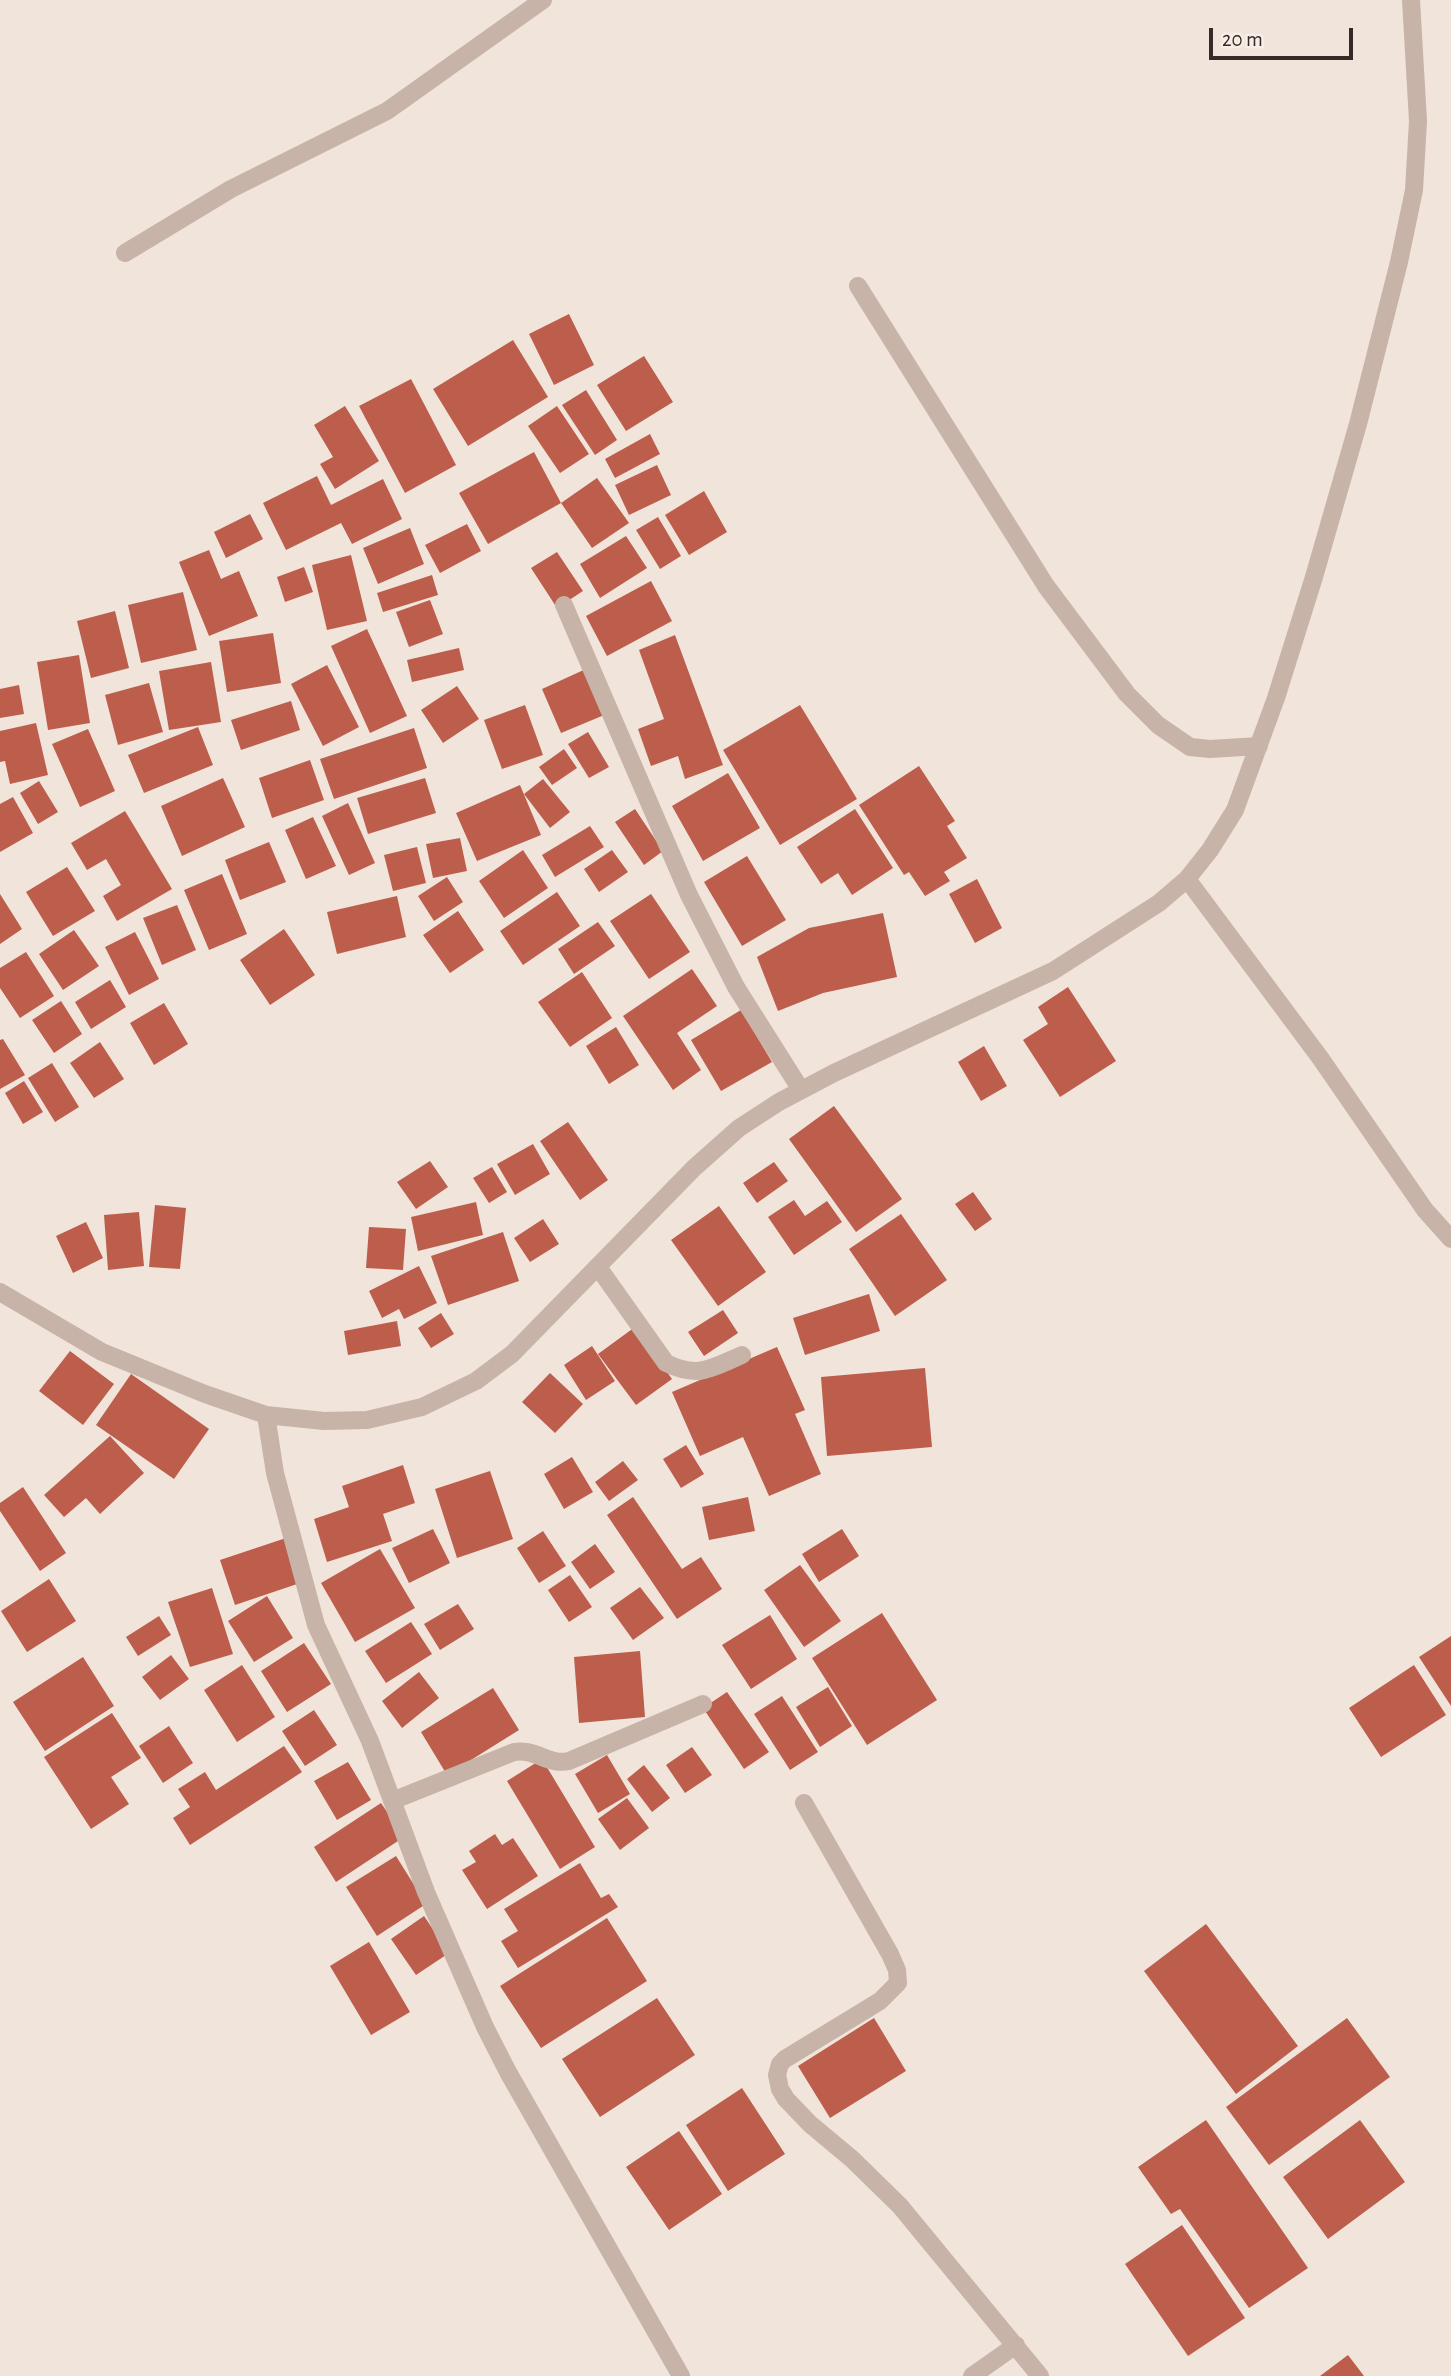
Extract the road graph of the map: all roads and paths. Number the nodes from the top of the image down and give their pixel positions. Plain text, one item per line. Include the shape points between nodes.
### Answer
1 (542, 0) edge
2 (1411, 0) edge
3 (125, 253) dead end
4 (858, 286) dead end
5 (564, 605) dead end
6 (1251, 746) junction
7 (1187, 879) junction
8 (797, 1084) junction
9 (1451, 1239) edge
10 (598, 1267) junction
11 (0, 1292) edge
12 (742, 1355) dead end
13 (266, 1415) junction
14 (703, 1704) dead end
15 (392, 1801) junction
16 (804, 1803) dead end
17 (1016, 2345) junction
18 (681, 2376) edge
19 (972, 2376) edge
20 (1040, 2376) edge

1 - 3 street via 387,111 231,189
2 - 6 street via 1418,121 1414,190 1399,262 1314,577 1276,698
4 - 6 street via 1046,586 1127,694 1190,747
5 - 8 street via 689,895 736,987
6 - 7 street via 1235,810
7 - 8 street via 1158,903 1052,971 834,1073
7 - 9 street via 1321,1059 1425,1210
8 - 10 street via 694,1168
10 - 12 street via 666,1363 682,1371 704,1371
10 - 13 street via 513,1353 476,1381 422,1407 367,1420
11 - 13 street via 102,1352
13 - 15 street via 275,1473 316,1625 370,1741
14 - 15 street via 569,1761 556,1763 530,1751 514,1752
15 - 18 street via 426,1892 496,2050
16 - 17 street via 890,1954 898,1983 880,2001 785,2059 777,2075 780,2089 810,2124 900,2206
17 - 19 street
17 - 20 street

